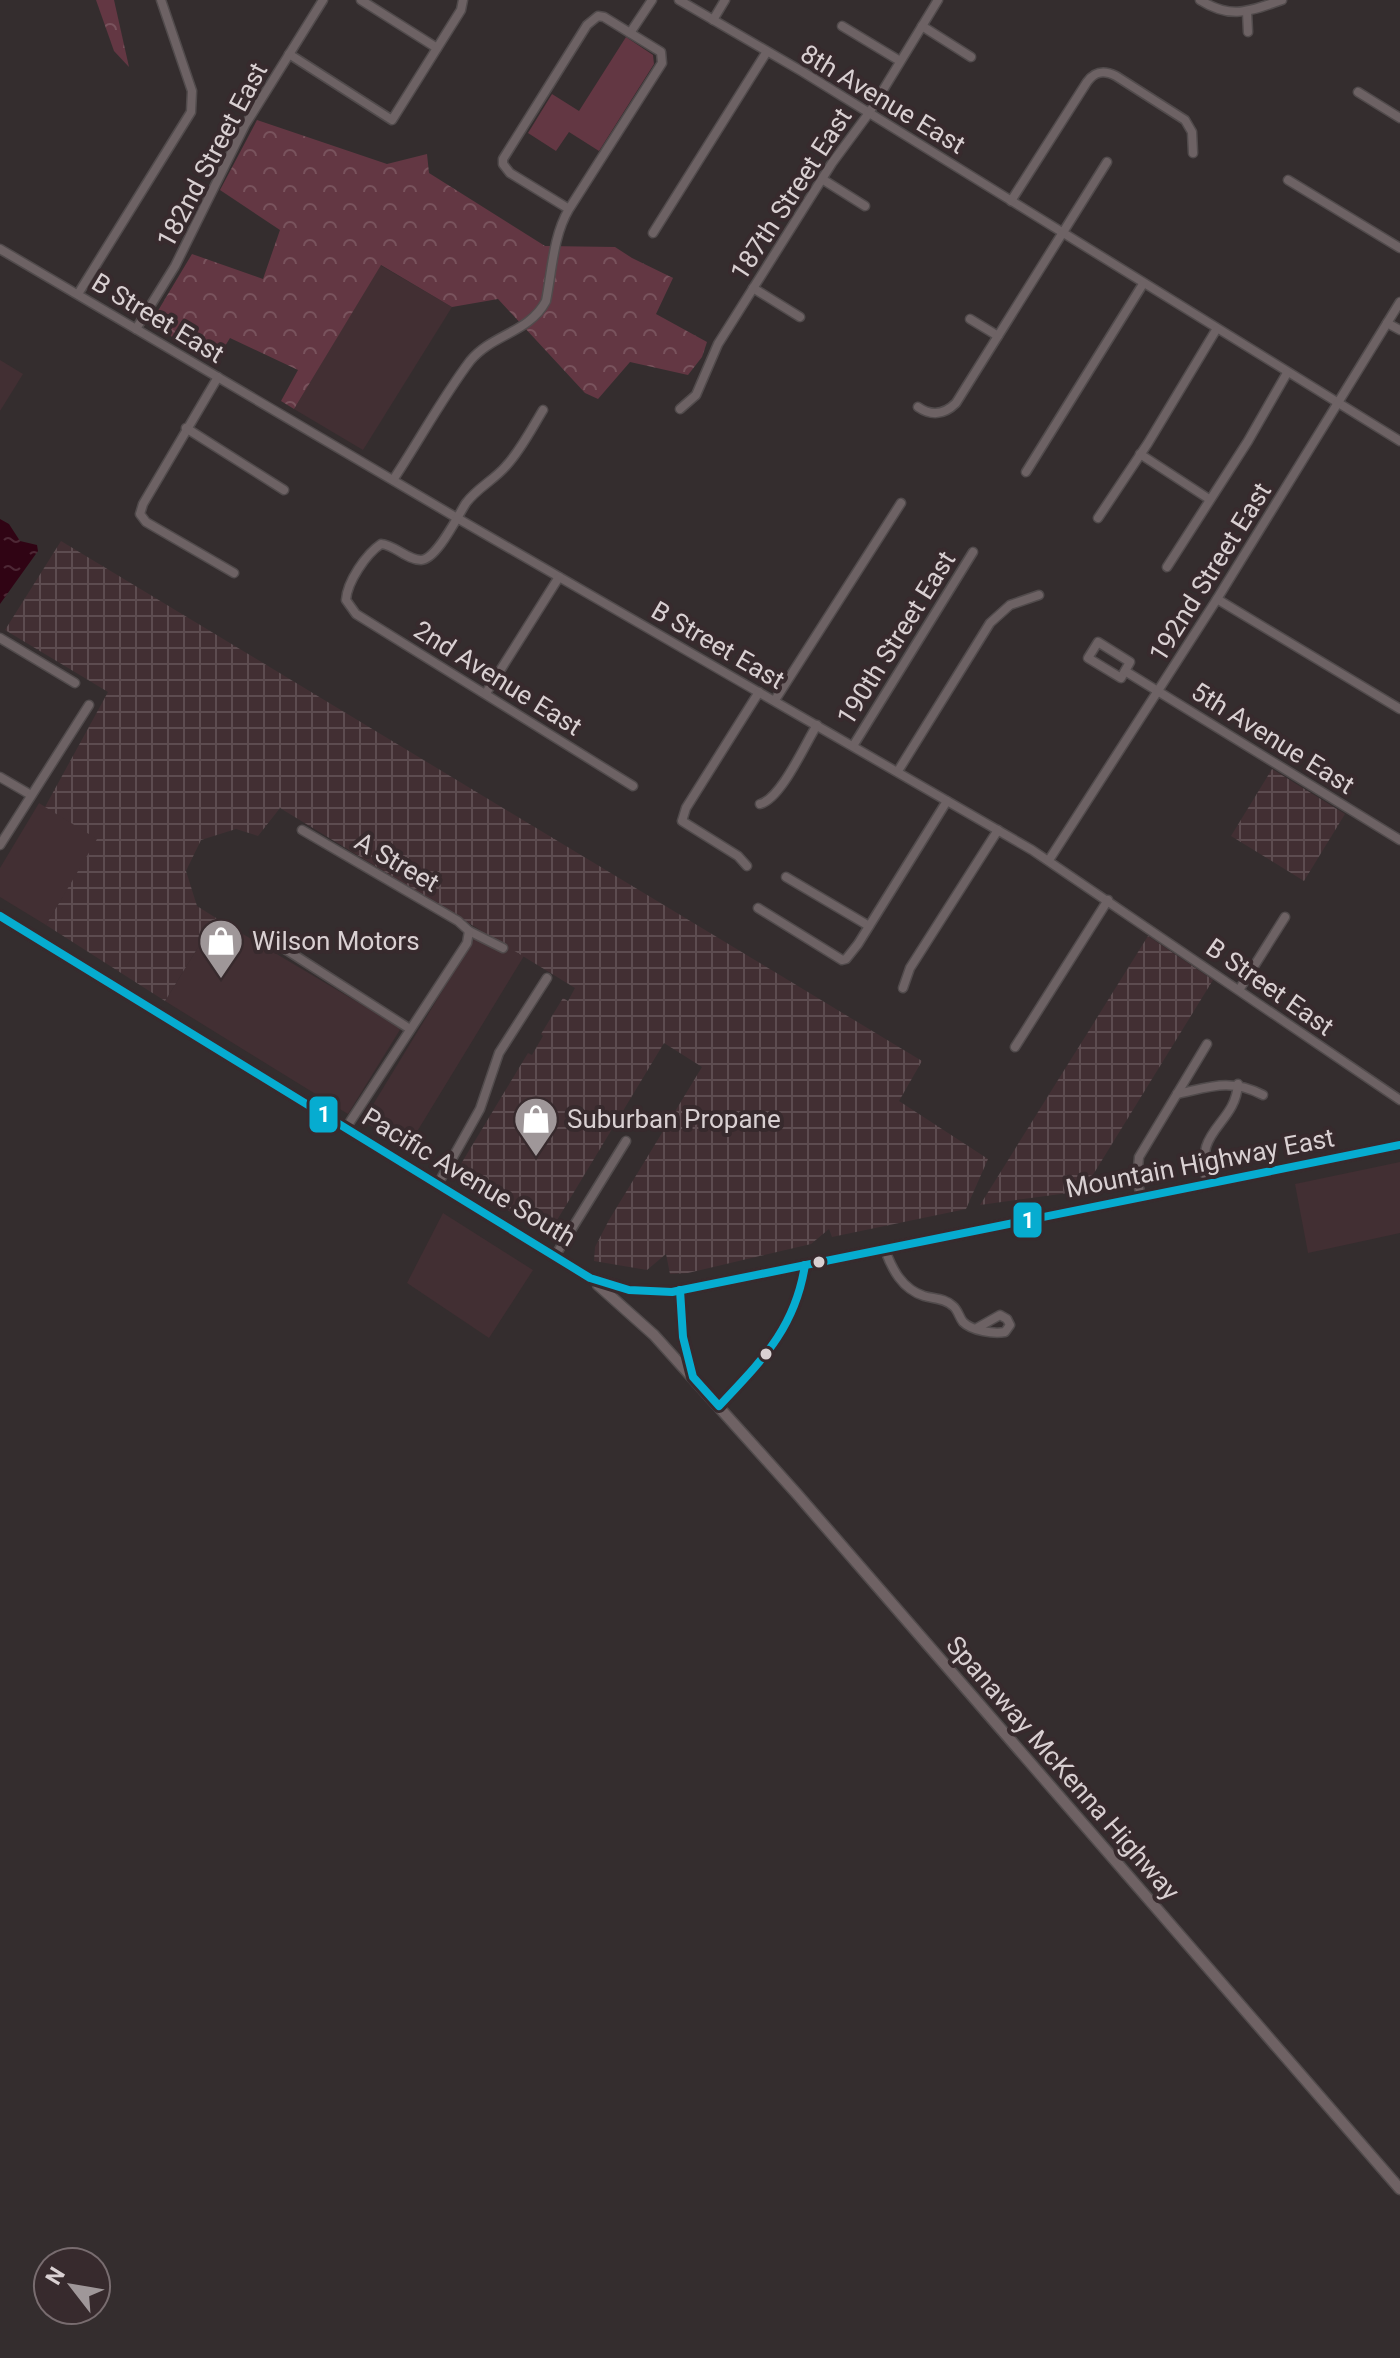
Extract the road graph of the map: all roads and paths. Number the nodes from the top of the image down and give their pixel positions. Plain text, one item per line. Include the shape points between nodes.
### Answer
1 (161, 0) edge
2 (323, 0) edge
3 (361, 0) edge
4 (463, 0) edge
5 (652, 0) edge
6 (679, 0) edge
7 (725, 0) edge
8 (938, 0) edge
9 (1200, 0) edge
10 (1282, 0) edge
11 (1247, 12) junction
12 (713, 20) junction
13 (842, 26) dead end
14 (922, 26) junction
15 (1248, 32) dead end
16 (630, 33) junction
17 (437, 48) junction
18 (766, 53) junction
19 (289, 54) junction
20 (971, 57) dead end
21 (900, 61) junction
22 (1358, 92) dead end
23 (869, 113) junction
24 (1400, 118) edge
25 (1193, 153) dead end
26 (1107, 162) dead end
27 (822, 179) junction
28 (1288, 180) dead end
29 (1011, 201) junction
30 (865, 206) dead end
31 (569, 209) junction
32 (653, 233) dead end
33 (1064, 234) junction
34 (1400, 248) edge
35 (0, 249) edge
36 (1143, 284) junction
37 (753, 288) junction
38 (78, 294) junction
39 (1400, 302) edge
40 (800, 317) dead end
41 (970, 319) dead end
42 (1387, 323) junction
43 (136, 329) junction
44 (1216, 330) junction
45 (1400, 330) edge
46 (998, 336) junction
47 (1287, 373) junction
48 (218, 377) junction
49 (1338, 404) junction
50 (918, 407) dead end
51 (680, 409) dead end
52 (543, 410) dead end
53 (186, 428) junction
54 (1400, 441) edge
55 (1140, 454) junction
56 (1026, 472) dead end
57 (393, 480) junction
58 (284, 490) dead end
59 (1209, 499) junction
60 (901, 503) dead end
61 (457, 518) junction
62 (1098, 518) dead end
63 (973, 552) dead end
64 (1167, 567) dead end
65 (234, 573) dead end
66 (559, 577) junction
67 (1039, 595) dead end
68 (1217, 599) junction
69 (0, 638) edge
70 (1125, 671) junction
71 (75, 683) dead end
72 (759, 692) junction
73 (1158, 692) junction
74 (486, 693) junction
75 (775, 700) junction
76 (89, 705) dead end
77 (1400, 709) edge
78 (817, 725) junction
79 (853, 746) junction
80 (898, 771) junction
81 (0, 777) edge
82 (633, 786) dead end
83 (31, 795) junction
84 (947, 801) junction
85 (760, 804) dead end
86 (302, 830) dead end
87 (998, 830) junction
88 (1400, 840) edge
89 (0, 845) edge
90 (1049, 860) junction
91 (747, 866) dead end
92 (786, 877) dead end
93 (1108, 900) junction
94 (758, 908) dead end
95 (0, 916) edge
96 (1285, 917) dead end
97 (869, 926) junction
98 (469, 931) junction
99 (263, 935) dead end
100 (503, 948) dead end
101 (547, 978) dead end
102 (903, 988) dead end
103 (1239, 990) junction
104 (410, 1029) junction
105 (1207, 1044) dead end
106 (1015, 1047) dead end
107 (1238, 1084) junction
108 (1177, 1094) junction
109 (1263, 1095) dead end
110 (1400, 1100) edge
111 (346, 1128) junction
112 (626, 1141) dead end
113 (1400, 1145) edge
114 (438, 1184) junction
115 (1208, 1184) junction
116 (1141, 1197) junction
117 (885, 1250) junction
118 (555, 1256) junction
119 (590, 1278) junction
120 (680, 1290) junction
121 (977, 1328) dead end
122 (683, 1337) junction
123 (676, 1359) junction
124 (693, 1377) junction
125 (1400, 2189) edge

1 - 38 street via 192,91 191,112
2 - 19 street, 182nd Street East
3 - 17 street
4 - 17 street
5 - 16 street
6 - 12 street, 8th Avenue East
7 - 12 street
8 - 14 street, 187th Street East
9 - 11 street via 1224,12
10 - 11 street
11 - 15 street
12 - 18 street, 8th Avenue East
13 - 21 street
14 - 20 street
14 - 21 street, 187th Street East
16 - 31 street via 661,52 662,63
16 - 31 street via 604,17 591,21 503,159 510,173
17 - 19 street via 392,120
18 - 23 street, 8th Avenue East
18 - 32 street
19 - 43 street, 182nd Street East
21 - 23 street, 187th Street East
22 - 24 street
23 - 27 street, 187th Street East
23 - 29 street, 8th Avenue East
25 - 29 street via 1185,120 1109,72 1099,72 1087,82
26 - 33 street
27 - 30 street
27 - 37 street, 187th Street East
28 - 34 street
29 - 33 street, 8th Avenue East
31 - 57 street via 541,311 471,360
33 - 36 street, 8th Avenue East
33 - 46 street
35 - 38 street, B Street East
36 - 44 street, 8th Avenue East
36 - 56 street
37 - 40 street
37 - 51 street, 187th Street East via 718,344 696,395
38 - 43 street, B Street East
39 - 42 street, 192nd Street East
41 - 46 street
42 - 45 street
42 - 49 street, 192nd Street East
43 - 48 street, B Street East
44 - 47 street, 8th Avenue East
44 - 55 street
46 - 50 street via 950,409 933,414
47 - 49 street, 8th Avenue East
47 - 59 street
48 - 53 street
48 - 57 street, B Street East
49 - 54 street, 8th Avenue East
49 - 68 street, 192nd Street East
52 - 61 street via 507,466 472,495
53 - 58 street
53 - 65 street via 140,514
55 - 59 street
55 - 62 street
57 - 61 street, B Street East
59 - 64 street
60 - 75 street
61 - 66 street, B Street East
61 - 74 street, 2nd Avenue East via 424,559 385,544 375,548 346,600 356,614
63 - 79 street, 190th Street East
66 - 72 street, B Street East
66 - 74 street
67 - 80 street via 1010,605 990,623
68 - 73 street, 192nd Street East
68 - 77 street
69 - 71 street
70 - 70 street, 5th Avenue East via 1121,678 1088,658 1098,642 1130,662
70 - 73 street, 5th Avenue East
72 - 75 street, B Street East
72 - 91 street via 682,821
73 - 88 street, 5th Avenue East
73 - 90 street, 192nd Street East
74 - 82 street, 2nd Avenue East
75 - 78 street, B Street East
76 - 83 street
78 - 79 street, B Street East
78 - 85 street via 776,793
79 - 80 street, B Street East
80 - 84 street, B Street East
81 - 83 street
83 - 89 street
84 - 87 street, B Street East
84 - 97 street
86 - 98 street, A Street
87 - 90 street, B Street East
87 - 102 street via 910,968
90 - 93 street, B Street East
92 - 97 street
93 - 103 street, B Street East
93 - 106 street
94 - 97 street via 842,960
95 - 111 main road, Pacific Avenue South
96 - 103 street
98 - 100 street, A Street
98 - 104 street via 467,943
99 - 104 street
101 - 114 street via 499,1053 480,1109
103 - 110 street, B Street East
104 - 111 street
105 - 108 street
107 - 108 street
107 - 109 street
107 - 115 street via 1203,1151
108 - 116 street via 1139,1157
111 - 114 main road, Pacific Avenue South
112 - 118 street
113 - 115 main road, Mountain Highway East
114 - 118 main road, Pacific Avenue South
115 - 116 main road, Mountain Highway East
116 - 117 main road, Mountain Highway East
117 - 120 main road, Mountain Highway East
117 - 121 street via 904,1284 942,1299
118 - 119 main road, Pacific Avenue South
119 - 120 main road, Pacific Avenue South via 629,1290
119 - 123 main road
120 - 122 main road, Spanaway McKenna Highway
122 - 123 main road, Spanaway McKenna Highway
122 - 124 main road, Spanaway McKenna Highway
123 - 124 main road, Spanaway McKenna Highway
124 - 125 main road, Spanaway McKenna Highway

